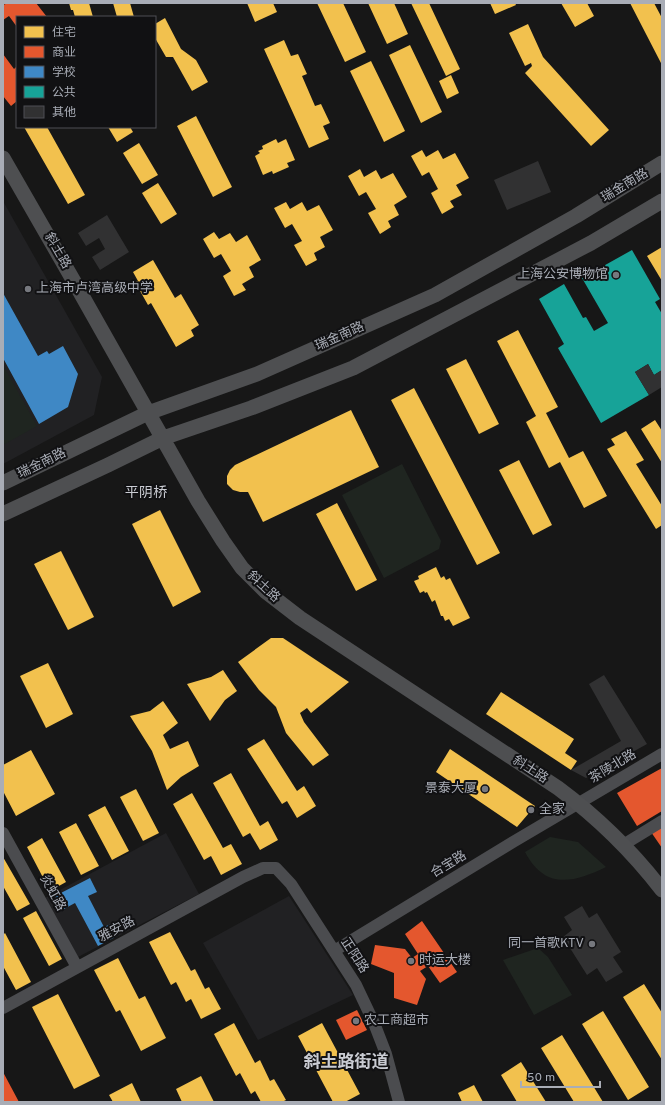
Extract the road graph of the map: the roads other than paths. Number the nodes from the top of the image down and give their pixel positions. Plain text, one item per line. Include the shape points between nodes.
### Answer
1 (3, 158) edge
2 (662, 163) edge
3 (662, 201) edge
4 (148, 413) junction
5 (163, 438) junction
6 (3, 483) edge
7 (3, 514) edge
8 (662, 754) edge
9 (579, 804) junction
10 (662, 821) edge
11 (3, 833) edge
12 (623, 845) junction
13 (244, 877) joint
14 (662, 890) edge
15 (334, 951) junction
16 (77, 967) junction
17 (3, 1008) edge
18 (399, 1102) edge

1 - 4 main road, 斜土路
2 - 4 main road, 瑞金南路 via 576,216 435,295 257,374
3 - 5 main road via 591,243 353,368 251,408
4 - 5 main road, 斜土路
4 - 6 main road, 瑞金南路
5 - 7 main road
5 - 9 main road, 斜土路 via 223,541 242,568 265,591 300,618
8 - 9 street, 茶陵北路
9 - 12 main road, 斜土路
9 - 15 street, 合宝路
10 - 12 street
11 - 16 street, 炎虹路
12 - 14 main road, 斜土路
13 - 15 street, 正阳路 via 264,868 276,868 291,884
13 - 16 street, 雅安路
15 - 18 street, 正阳路 via 356,985 374,1023 386,1054
16 - 17 street, 雅安路

